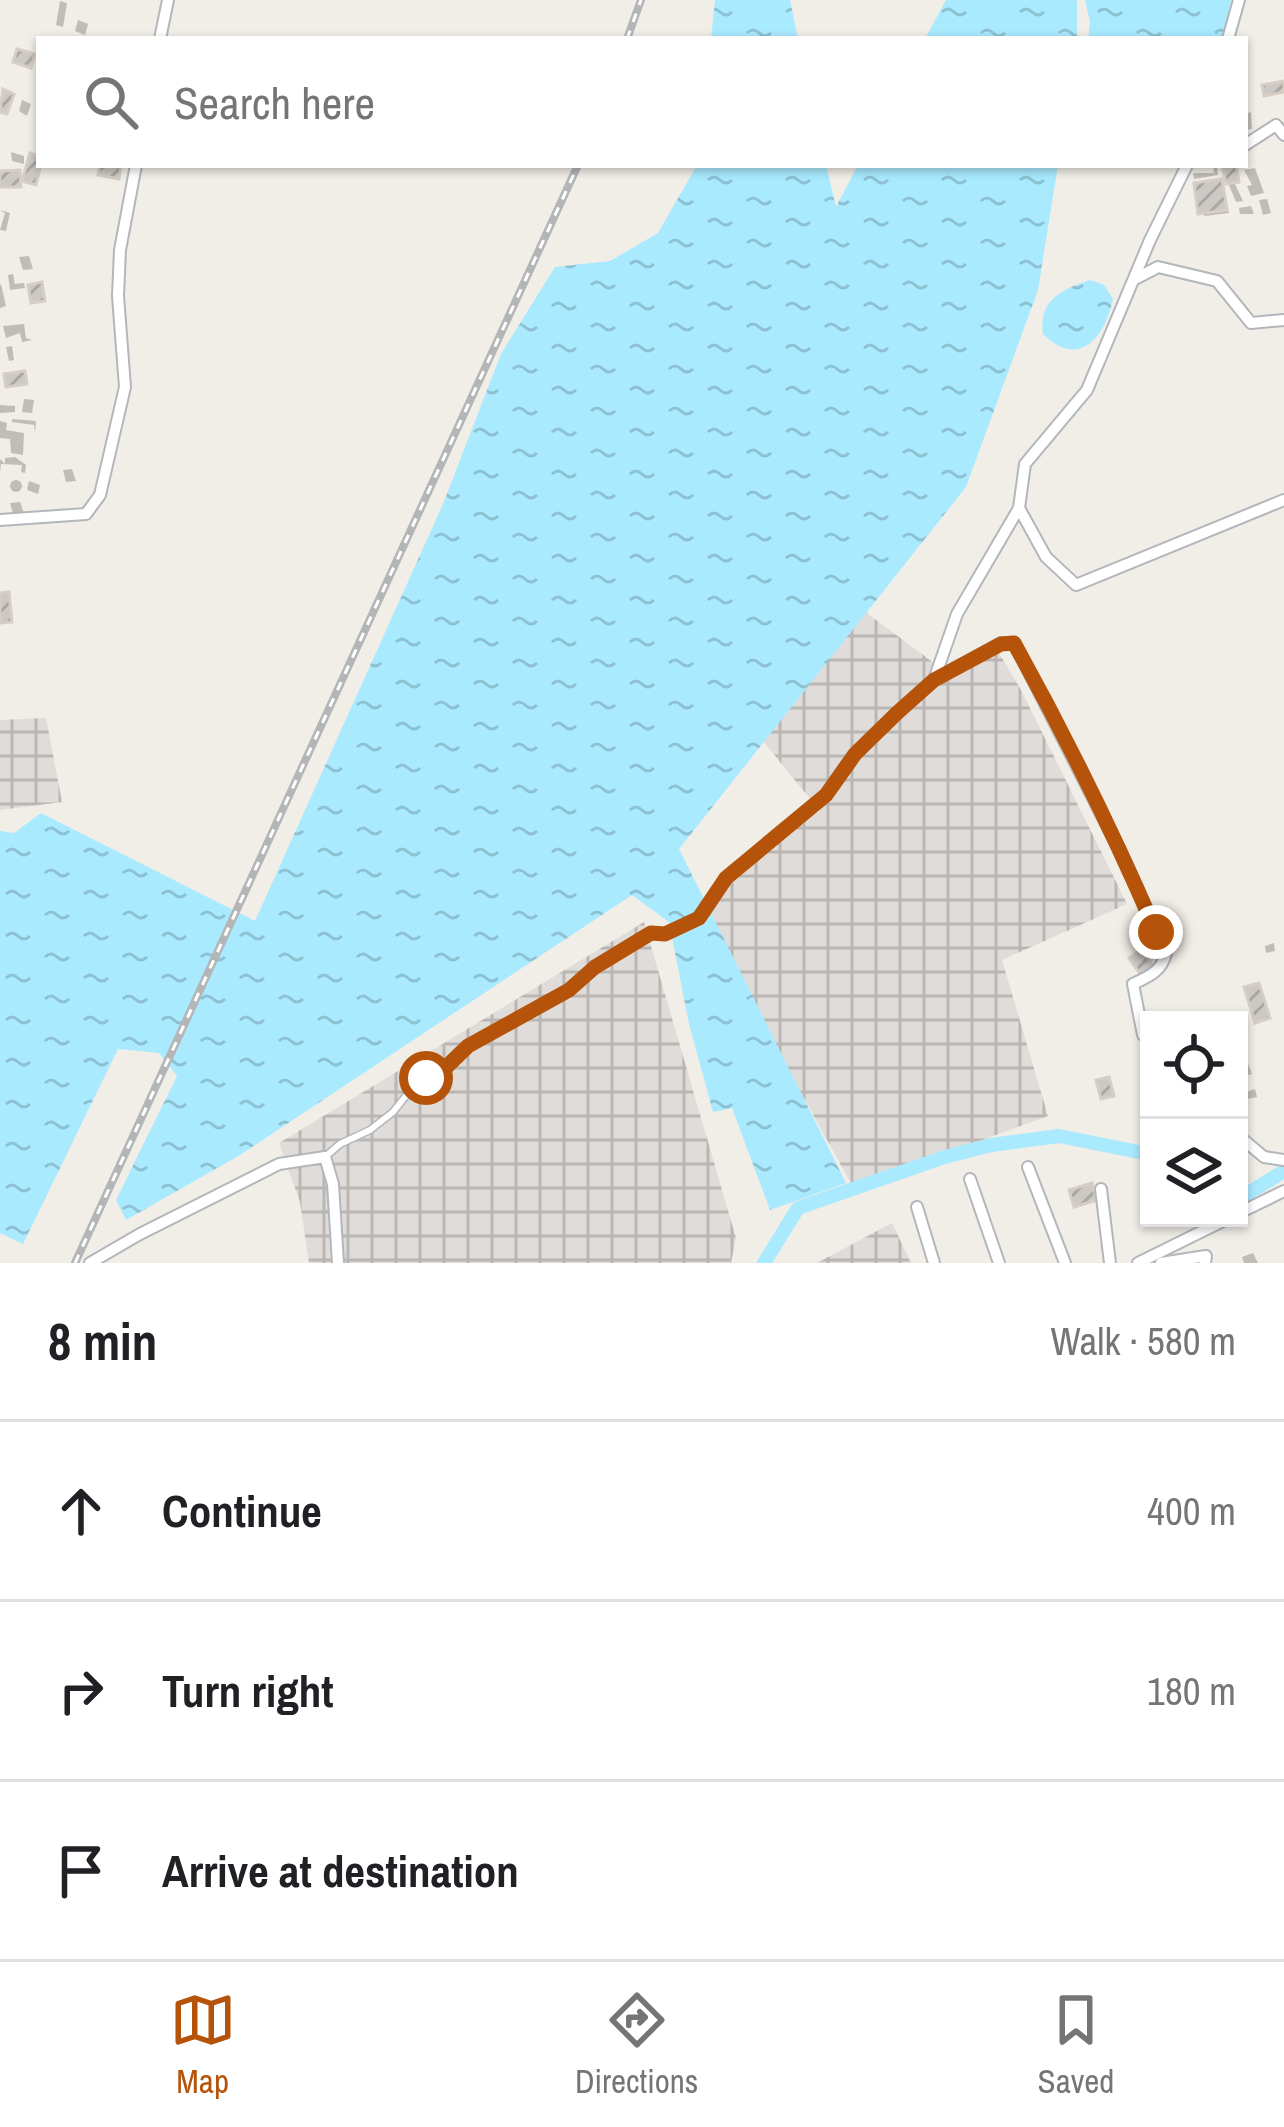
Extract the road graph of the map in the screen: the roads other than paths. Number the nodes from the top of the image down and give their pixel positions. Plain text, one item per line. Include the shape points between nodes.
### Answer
1 (168, 0) edge
2 (1239, 0) edge
3 (161, 36) edge
4 (1229, 36) edge
5 (1284, 135) edge
6 (1248, 143) edge
7 (135, 168) edge
8 (1186, 168) edge
9 (1135, 279) junction
10 (1284, 320) edge
11 (1284, 500) edge
12 (1019, 508) junction
13 (0, 520) edge
14 (934, 680) junction
15 (1140, 1026) edge
16 (1248, 1144) edge
17 (326, 1157) junction
18 (1284, 1160) edge
19 (1028, 1167) dead end
20 (970, 1179) dead end
21 (1101, 1189) dead end
22 (1284, 1191) edge
23 (916, 1207) dead end
24 (1248, 1209) edge
25 (1210, 1227) edge
26 (90, 1263) edge
27 (338, 1263) edge
28 (934, 1263) edge
29 (999, 1263) edge
30 (1064, 1263) edge
31 (1110, 1263) edge
32 (1138, 1263) edge
33 (1161, 1263) edge
34 (1205, 1263) edge

1 - 3 street
2 - 4 street
5 - 6 street via 1276,125
7 - 13 street via 120,250 125,387 100,495 86,514
8 - 9 street
9 - 10 street via 1158,266 1217,280 1251,323
9 - 12 street via 1087,391 1025,464
11 - 12 street via 1076,585 1046,557
12 - 14 street via 957,614
14 - 15 street via 1014,643 1166,952 1152,975 1133,984
14 - 17 lane via 855,754 826,795 726,878 699,918 651,933 468,1046
16 - 18 street
17 - 26 street via 279,1164
17 - 27 street
19 - 30 street
20 - 29 street
21 - 31 street
22 - 24 street
23 - 28 street
25 - 32 street
33 - 34 street via 1206,1256

